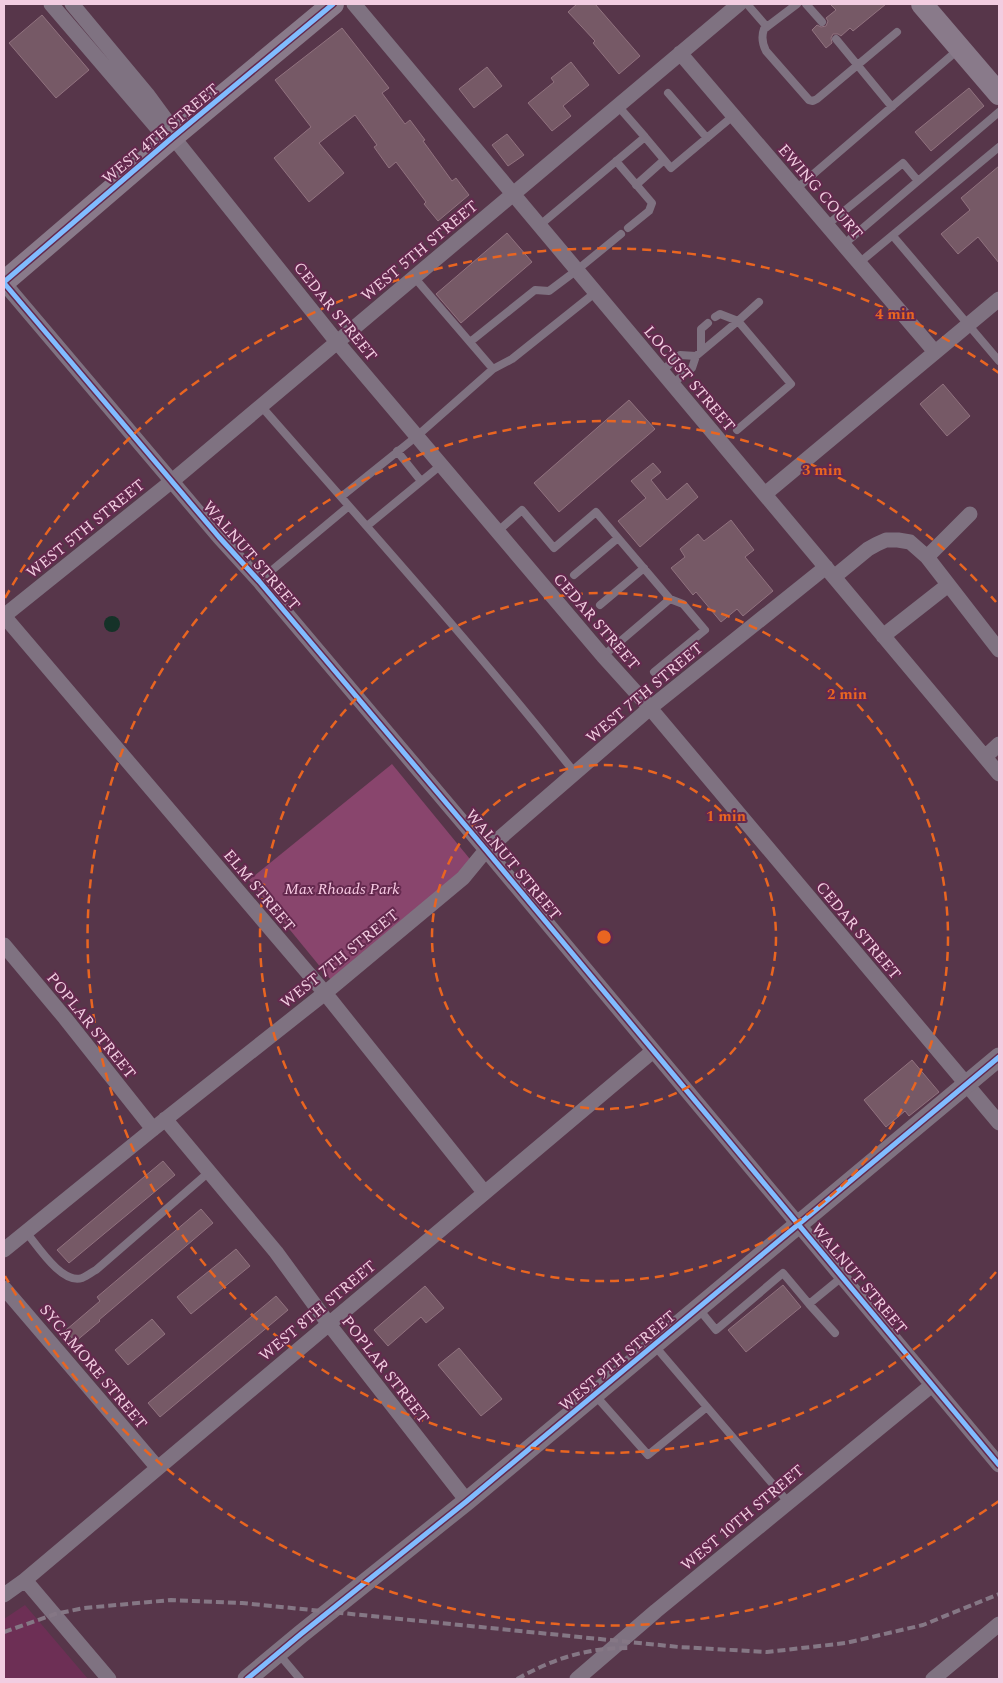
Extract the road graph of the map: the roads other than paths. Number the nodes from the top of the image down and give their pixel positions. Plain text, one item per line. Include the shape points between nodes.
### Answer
1 (51, 4) edge
2 (72, 4) edge
3 (332, 4) edge
4 (354, 4) edge
5 (739, 4) edge
6 (747, 4) edge
7 (797, 4) edge
8 (806, 4) edge
9 (922, 4) edge
10 (822, 22) dead end
11 (767, 27) junction
12 (897, 32) dead end
13 (836, 40) dead end
14 (960, 48) junction
15 (680, 54) junction
16 (858, 65) junction
17 (668, 93) dead end
18 (999, 94) edge
19 (618, 106) junction
20 (892, 107) junction
21 (999, 112) edge
22 (733, 116) junction
23 (173, 137) junction
24 (645, 137) junction
25 (706, 138) junction
26 (999, 147) edge
27 (664, 160) junction
28 (616, 161) junction
29 (918, 180) junction
30 (636, 184) junction
31 (796, 189) junction
32 (513, 194) junction
33 (827, 225) junction
34 (540, 226) junction
35 (628, 228) dead end
36 (621, 234) dead end
37 (893, 236) junction
38 (843, 245) junction
39 (860, 263) junction
40 (577, 270) junction
41 (414, 277) junction
42 (4, 283) edge
43 (596, 292) junction
44 (999, 299) edge
45 (759, 302) dead end
46 (715, 317) dead end
47 (738, 321) junction
48 (708, 323) dead end
49 (968, 324) junction
50 (337, 342) junction
51 (470, 342) junction
52 (935, 352) junction
53 (699, 353) junction
54 (999, 361) edge
55 (493, 369) junction
56 (662, 371) junction
57 (672, 384) junction
58 (261, 406) junction
59 (737, 430) dead end
60 (417, 436) junction
61 (397, 451) junction
62 (441, 465) junction
63 (172, 481) junction
64 (421, 481) junction
65 (765, 494) junction
66 (341, 497) junction
67 (349, 506) junction
68 (970, 514) dead end
69 (367, 526) junction
70 (498, 531) junction
71 (618, 538) junction
72 (927, 557) junction
73 (644, 568) junction
74 (830, 572) junction
75 (574, 575) dead end
76 (259, 581) junction
77 (948, 585) junction
78 (670, 599) junction
79 (600, 606) dead end
80 (4, 616) edge
81 (883, 636) junction
82 (999, 650) edge
83 (604, 656) junction
84 (654, 672) dead end
85 (650, 708) junction
86 (999, 744) edge
87 (985, 757) junction
88 (575, 773) junction
89 (999, 774) edge
90 (486, 850) junction
91 (4, 945) edge
92 (325, 993) junction
93 (653, 1051) junction
94 (999, 1057) edge
95 (967, 1084) junction
96 (999, 1123) edge
97 (159, 1124) junction
98 (209, 1172) junction
99 (484, 1192) junction
100 (799, 1224) junction
101 (26, 1232) junction
102 (4, 1250) edge
103 (842, 1277) junction
104 (4, 1288) edge
105 (809, 1304) junction
106 (698, 1308) junction
107 (328, 1323) junction
108 (835, 1333) dead end
109 (654, 1345) junction
110 (932, 1385) junction
111 (595, 1395) junction
112 (707, 1407) junction
113 (999, 1466) edge
114 (158, 1467) junction
115 (467, 1501) junction
116 (788, 1502) junction
117 (25, 1580) junction
118 (4, 1595) edge
119 (999, 1624) edge
120 (278, 1653) junction
121 (107, 1679) edge
122 (247, 1679) edge
123 (300, 1679) edge
124 (577, 1679) edge
125 (933, 1679) edge

1 - 23 street, CEDAR STREET via 159,130
2 - 23 street, CEDAR STREET via 170,124
3 - 23 main road, WEST 4TH STREET
4 - 32 street, LOCUST STREET
5 - 15 street, WEST 5TH STREET
6 - 11 lane
7 - 11 lane
8 - 10 lane
9 - 14 main road
11 - 16 lane via 762,34 766,51 809,100 813,101
12 - 16 lane
13 - 16 lane
14 - 18 main road
14 - 20 lane
15 - 19 street, WEST 5TH STREET
15 - 22 street, EWING COURT
16 - 20 lane
17 - 25 lane
19 - 24 lane
19 - 32 street, WEST 5TH STREET
20 - 31 lane
21 - 29 lane
22 - 25 lane
22 - 31 street, EWING COURT
23 - 42 main road, WEST 4TH STREET
23 - 50 street, CEDAR STREET
24 - 27 lane
24 - 28 lane
25 - 27 lane via 671,168
26 - 37 lane
27 - 30 lane
28 - 30 lane
28 - 34 lane
29 - 33 lane via 902,163
29 - 38 lane
30 - 35 lane via 652,203 649,210
31 - 33 street, EWING COURT
32 - 34 street, LOCUST STREET
32 - 41 street, WEST 5TH STREET
33 - 38 street, EWING COURT
34 - 40 street, LOCUST STREET
36 - 40 lane
37 - 39 lane
37 - 49 lane
38 - 39 street, EWING COURT
39 - 52 street, EWING COURT
40 - 43 street, LOCUST STREET
40 - 51 lane via 549,290 534,290
41 - 50 street, WEST 5TH STREET
41 - 51 lane
42 - 63 street, WALNUT STREET
43 - 55 lane via 512,359
43 - 56 street, LOCUST STREET
44 - 49 street
45 - 47 lane
46 - 47 lane via 720,314
47 - 53 lane
47 - 59 lane via 791,384
48 - 53 lane via 701,329
49 - 52 street
49 - 54 lane
50 - 58 street, WEST 5TH STREET
50 - 60 street, CEDAR STREET
51 - 55 lane
52 - 65 street
53 - 56 lane via 680,355
53 - 57 lane via 692,368
55 - 60 lane
56 - 57 street, LOCUST STREET
57 - 65 street, LOCUST STREET
58 - 63 street, WEST 5TH STREET
58 - 66 lane
60 - 61 lane
60 - 62 street, CEDAR STREET
61 - 64 lane
61 - 66 lane
62 - 64 lane
62 - 70 street, CEDAR STREET
63 - 76 street, WALNUT STREET
63 - 80 street, WEST 5TH STREET
64 - 69 lane
65 - 74 street, LOCUST STREET
66 - 67 lane
67 - 69 lane
67 - 76 lane
68 - 72 street
69 - 88 lane via 463,636
70 - 71 lane via 522,510 554,548 596,512
70 - 83 street, CEDAR STREET
71 - 73 lane
71 - 75 lane
72 - 74 street, WEST 7TH STREET via 910,542 886,540
72 - 77 street, WEST 7TH STREET
73 - 78 lane
73 - 79 lane
74 - 81 street, LOCUST STREET
74 - 85 street, WEST 7TH STREET
76 - 90 street, WALNUT STREET
77 - 81 street
77 - 82 street, WEST 7TH STREET
78 - 83 lane
78 - 84 lane via 683,604 705,630
80 - 92 street, ELM STREET
81 - 87 street, LOCUST STREET
83 - 85 street, CEDAR STREET
85 - 88 street, WEST 7TH STREET
85 - 95 street, CEDAR STREET
86 - 87 street
87 - 89 street, LOCUST STREET
88 - 90 street, WEST 7TH STREET
90 - 92 street, WEST 7TH STREET via 462,878
90 - 93 street, WALNUT STREET
91 - 97 street, POPLAR STREET
92 - 97 street, WEST 7TH STREET
92 - 99 street, ELM STREET
93 - 99 street, WEST 8TH STREET
93 - 100 street, WALNUT STREET
94 - 95 street, WEST 9TH STREET
95 - 96 street, CEDAR STREET
95 - 100 street, WEST 9TH STREET
97 - 98 street, POPLAR STREET
97 - 101 street, WEST 7TH STREET
98 - 101 lane via 96,1270 82,1278 72,1279 63,1274
98 - 107 street, POPLAR STREET via 276,1252
99 - 107 street, WEST 8TH STREET
100 - 103 street, WALNUT STREET
100 - 106 street, WEST 9TH STREET
101 - 102 street, WEST 7TH STREET
103 - 105 lane
103 - 110 street, WALNUT STREET
104 - 114 street, SYCAMORE STREET
105 - 106 lane via 783,1273 716,1330
105 - 108 lane
106 - 109 street, WEST 9TH STREET
107 - 114 street, WEST 8TH STREET
107 - 115 street, POPLAR STREET
109 - 111 street, WEST 9TH STREET
109 - 112 lane
110 - 113 street, WALNUT STREET
110 - 116 street, WEST 10TH STREET
111 - 112 lane via 648,1455
111 - 115 street, WEST 9TH STREET
112 - 116 lane
114 - 117 street, WEST 8TH STREET
115 - 120 street, WEST 9TH STREET
116 - 124 street, WEST 10TH STREET
117 - 118 street, WEST 8TH STREET
117 - 121 street
119 - 125 street
120 - 122 street, WEST 9TH STREET
120 - 123 lane

